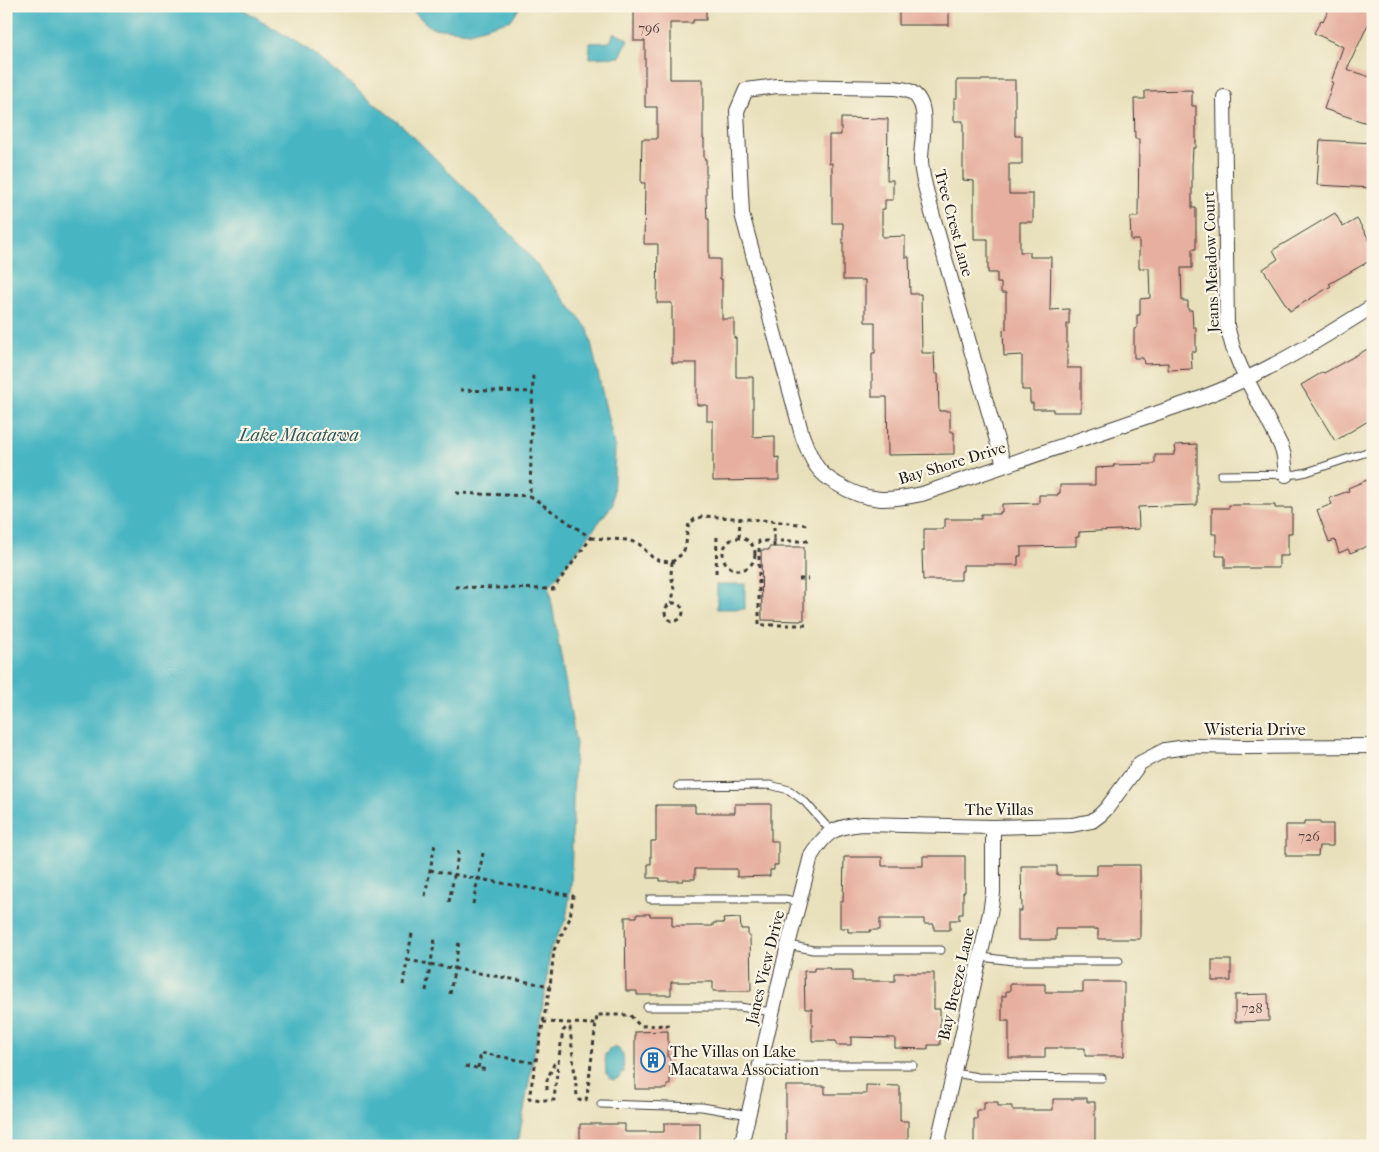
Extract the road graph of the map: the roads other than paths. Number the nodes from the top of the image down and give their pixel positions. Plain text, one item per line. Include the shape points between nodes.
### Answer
1 (746, 90) joint
2 (1224, 97) dead end
3 (1373, 306) edge
4 (1246, 379) junction
5 (1367, 452) dead end
6 (1004, 466) junction
7 (1222, 475) dead end
8 (1286, 475) junction
9 (1373, 746) edge
10 (1140, 763) joint
11 (678, 786) dead end
12 (993, 827) junction
13 (831, 831) junction
14 (650, 899) dead end
15 (799, 902) junction
16 (788, 945) junction
17 (941, 950) dead end
18 (981, 957) junction
19 (1119, 961) dead end
20 (647, 1007) dead end
21 (772, 1012) junction
22 (755, 1058) junction
23 (913, 1065) dead end
24 (954, 1073) junction
25 (1102, 1078) dead end
26 (601, 1104) dead end
27 (748, 1115) junction
28 (742, 1146) edge
29 (937, 1146) edge

1 - 6 street, Tree Crest Lane via 778,86 895,88 916,96 924,116 922,171
1 - 6 street, Bay Shore Drive via 737,111 742,214 802,435 818,468 847,490 886,500 922,494
2 - 4 street, Jeans Meadow Court via 1227,326
3 - 4 street, Bay Shore Drive
4 - 6 street, Bay Shore Drive via 1229,388
4 - 8 street, Jeans Meadow Court via 1281,446
5 - 8 lane via 1307,472
7 - 8 lane
9 - 10 street, Wisteria Drive via 1194,746 1165,750
10 - 12 street, The Villas via 1107,808 1092,821 1072,825
11 - 13 lane via 770,785 789,790 805,802
12 - 13 street, The Villas via 862,824
12 - 18 street, Bay Breeze Lane via 993,893
13 - 15 street, Janes View Drive via 811,856
14 - 15 lane via 785,899
15 - 16 street, Janes View Drive
16 - 17 lane via 813,950
16 - 21 street, Janes View Drive
18 - 19 lane via 1013,961
18 - 24 street, Bay Breeze Lane
20 - 21 lane via 740,1007
21 - 22 street, Janes View Drive
22 - 23 lane via 789,1065
22 - 27 street, Janes View Drive
24 - 25 lane via 978,1078
24 - 29 street, Bay Breeze Lane
26 - 27 lane via 702,1107
27 - 28 street, Janes View Drive

